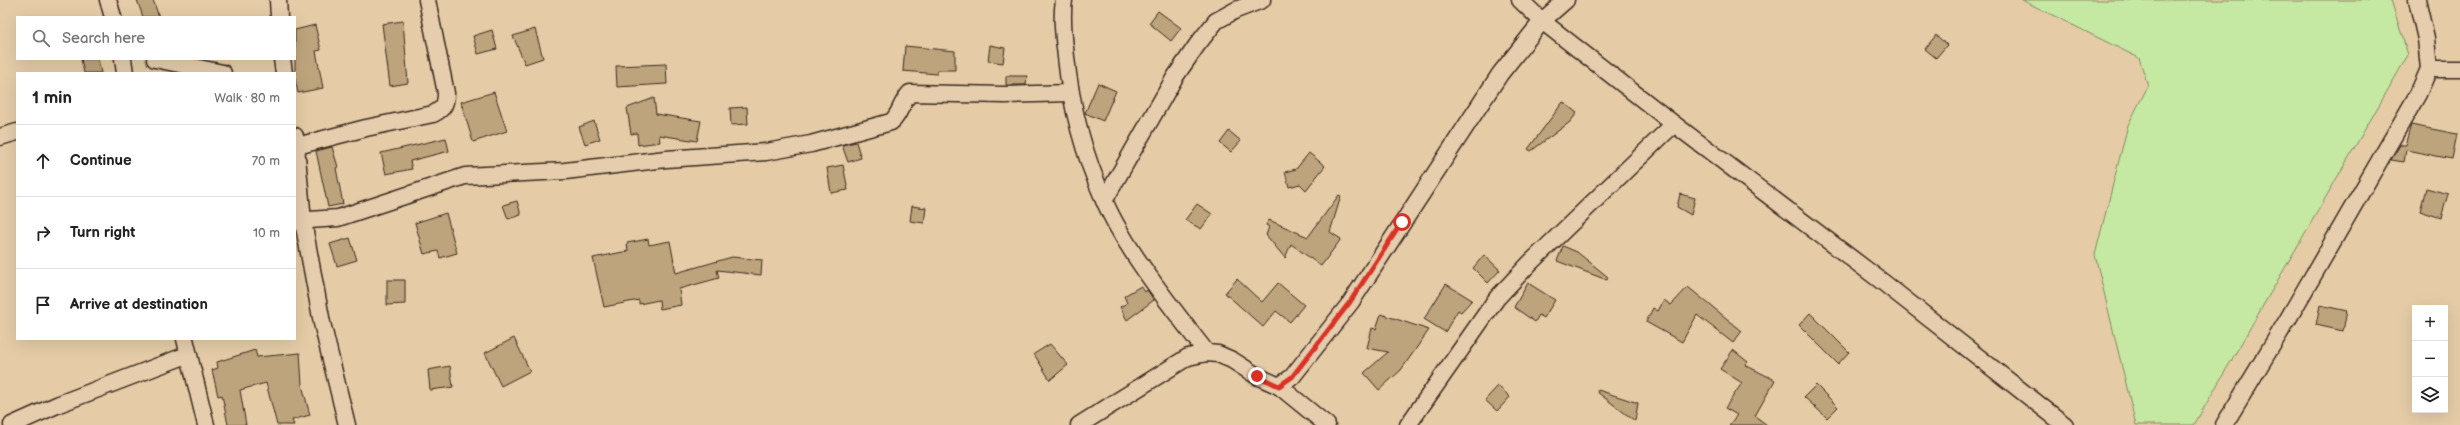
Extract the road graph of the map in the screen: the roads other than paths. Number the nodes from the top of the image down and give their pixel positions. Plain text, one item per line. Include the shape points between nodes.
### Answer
1 (108, 0) edge
2 (278, 0) edge
3 (427, 0) edge
4 (1064, 0) edge
5 (1262, 0) edge
6 (1520, 0) edge
7 (1566, 0) edge
8 (2416, 0) edge
9 (112, 16) edge
10 (279, 16) edge
11 (1542, 21) junction
12 (123, 60) edge
13 (160, 60) edge
14 (282, 60) edge
15 (2429, 69) junction
16 (2460, 69) edge
17 (125, 72) edge
18 (218, 72) edge
19 (284, 72) edge
20 (1069, 93) junction
21 (1674, 124) junction
22 (16, 132) edge
23 (0, 137) edge
24 (296, 141) edge
25 (1104, 201) junction
26 (299, 221) edge
27 (185, 340) edge
28 (1207, 353) junction
29 (187, 355) junction
30 (1279, 386) junction
31 (12, 425) edge
32 (206, 425) edge
33 (347, 425) edge
34 (1079, 425) edge
35 (1327, 425) edge
36 (1408, 425) edge
37 (2065, 425) edge
38 (2224, 425) edge

1 - 9 street
2 - 10 street
3 - 24 street via 446,94 446,103 442,110 433,114
4 - 20 street
5 - 25 street via 1216,21 1197,45 1175,77
6 - 11 street
7 - 11 street
8 - 15 street via 2426,39
11 - 21 street
11 - 30 street via 1500,74 1350,302 1292,377
12 - 17 street
13 - 18 street
14 - 19 street
15 - 16 street
15 - 38 street via 2418,94
20 - 25 street
20 - 26 street via 910,93 900,105 897,117 891,122 811,144 766,152 666,158 565,171 465,176 338,218
21 - 36 street via 1530,263 1498,298
21 - 37 street via 1884,282
22 - 23 street
24 - 26 street
25 - 28 street via 1155,284
26 - 33 street
27 - 29 street
28 - 30 street via 1218,354 1232,360
28 - 34 street via 1188,357
29 - 31 street via 59,404
29 - 32 street
30 - 35 street

